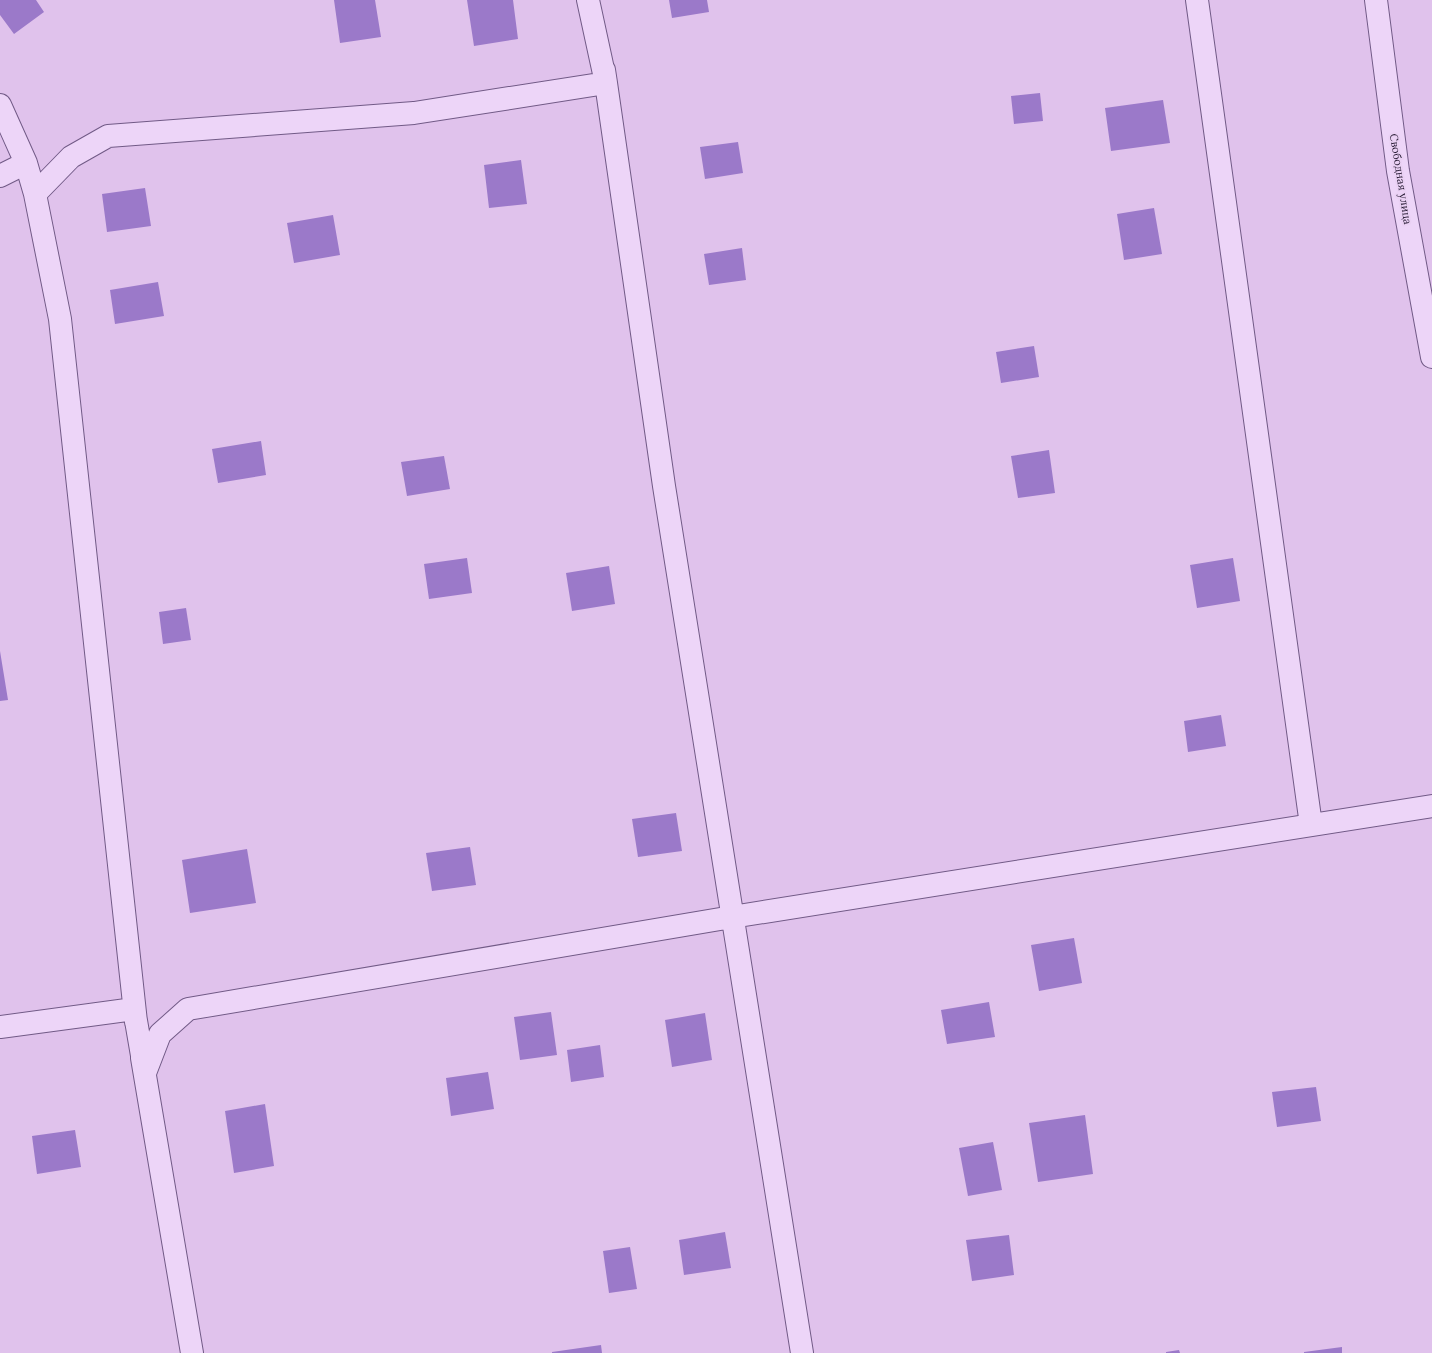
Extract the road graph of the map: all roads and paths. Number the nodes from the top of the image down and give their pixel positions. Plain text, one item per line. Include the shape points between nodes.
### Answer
1 (588, 0) edge
2 (1197, 0) edge
3 (1376, 0) edge
4 (606, 83) junction
5 (0, 105) edge
6 (26, 163) junction
7 (0, 176) edge
8 (35, 194) junction
9 (1432, 357) edge
10 (1432, 806) edge
11 (1311, 825) junction
12 (732, 917) junction
13 (134, 1009) junction
14 (0, 1027) edge
15 (145, 1073) junction
16 (192, 1353) edge
17 (802, 1353) edge

1 - 4 street
2 - 11 street
3 - 9 street, Свободная улица via 1398,171
4 - 8 street via 414,114 108,136 71,157
4 - 12 street via 664,486
5 - 6 street
6 - 7 street
6 - 8 street
8 - 13 street via 60,319
10 - 11 street
11 - 12 street
12 - 15 street via 188,1009 160,1034
12 - 17 street
13 - 14 street
13 - 15 street
15 - 16 street

